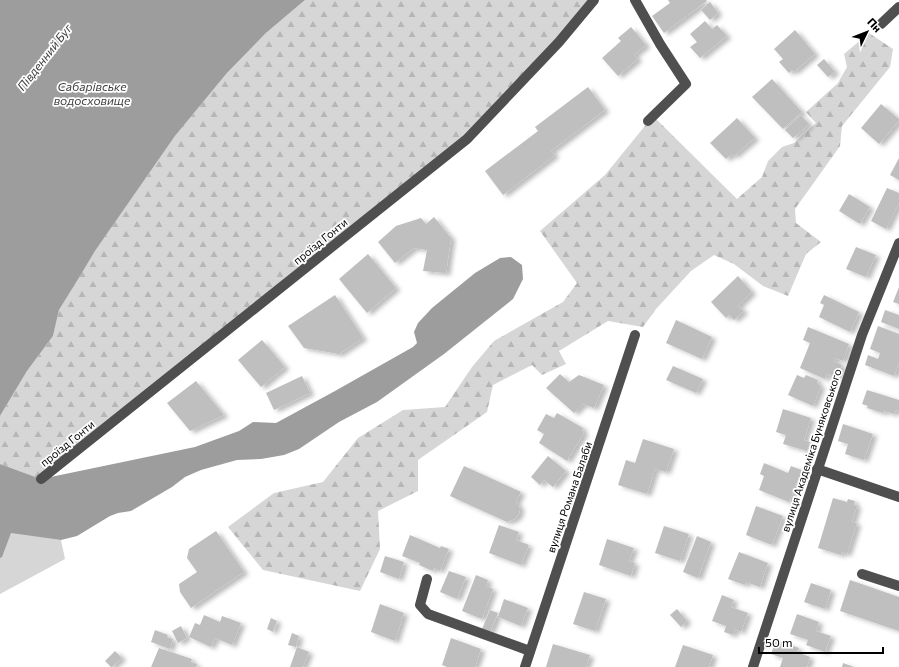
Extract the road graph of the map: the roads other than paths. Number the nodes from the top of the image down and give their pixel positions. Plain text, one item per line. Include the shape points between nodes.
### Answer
1 (594, 0) edge
2 (635, 0) edge
3 (899, 7) edge
4 (881, 24) dead end
5 (648, 121) dead end
6 (899, 243) edge
7 (635, 336) dead end
8 (817, 469) junction
9 (41, 479) dead end
10 (899, 497) edge
11 (862, 574) dead end
12 (427, 579) dead end
13 (899, 586) edge
14 (530, 652) junction
15 (525, 667) edge
16 (752, 667) edge

1 - 9 street, проїзд Гонти via 467,139
2 - 5 street via 686,84
3 - 4 street
6 - 8 street, вулиця Академіка Буняковського via 862,335
7 - 14 street, вулиця Романа Балаби
8 - 10 street
8 - 16 street, вулиця Академіка Буняковського
11 - 13 street
12 - 14 street via 420,605 428,614
14 - 15 street, вулиця Романа Балаби

